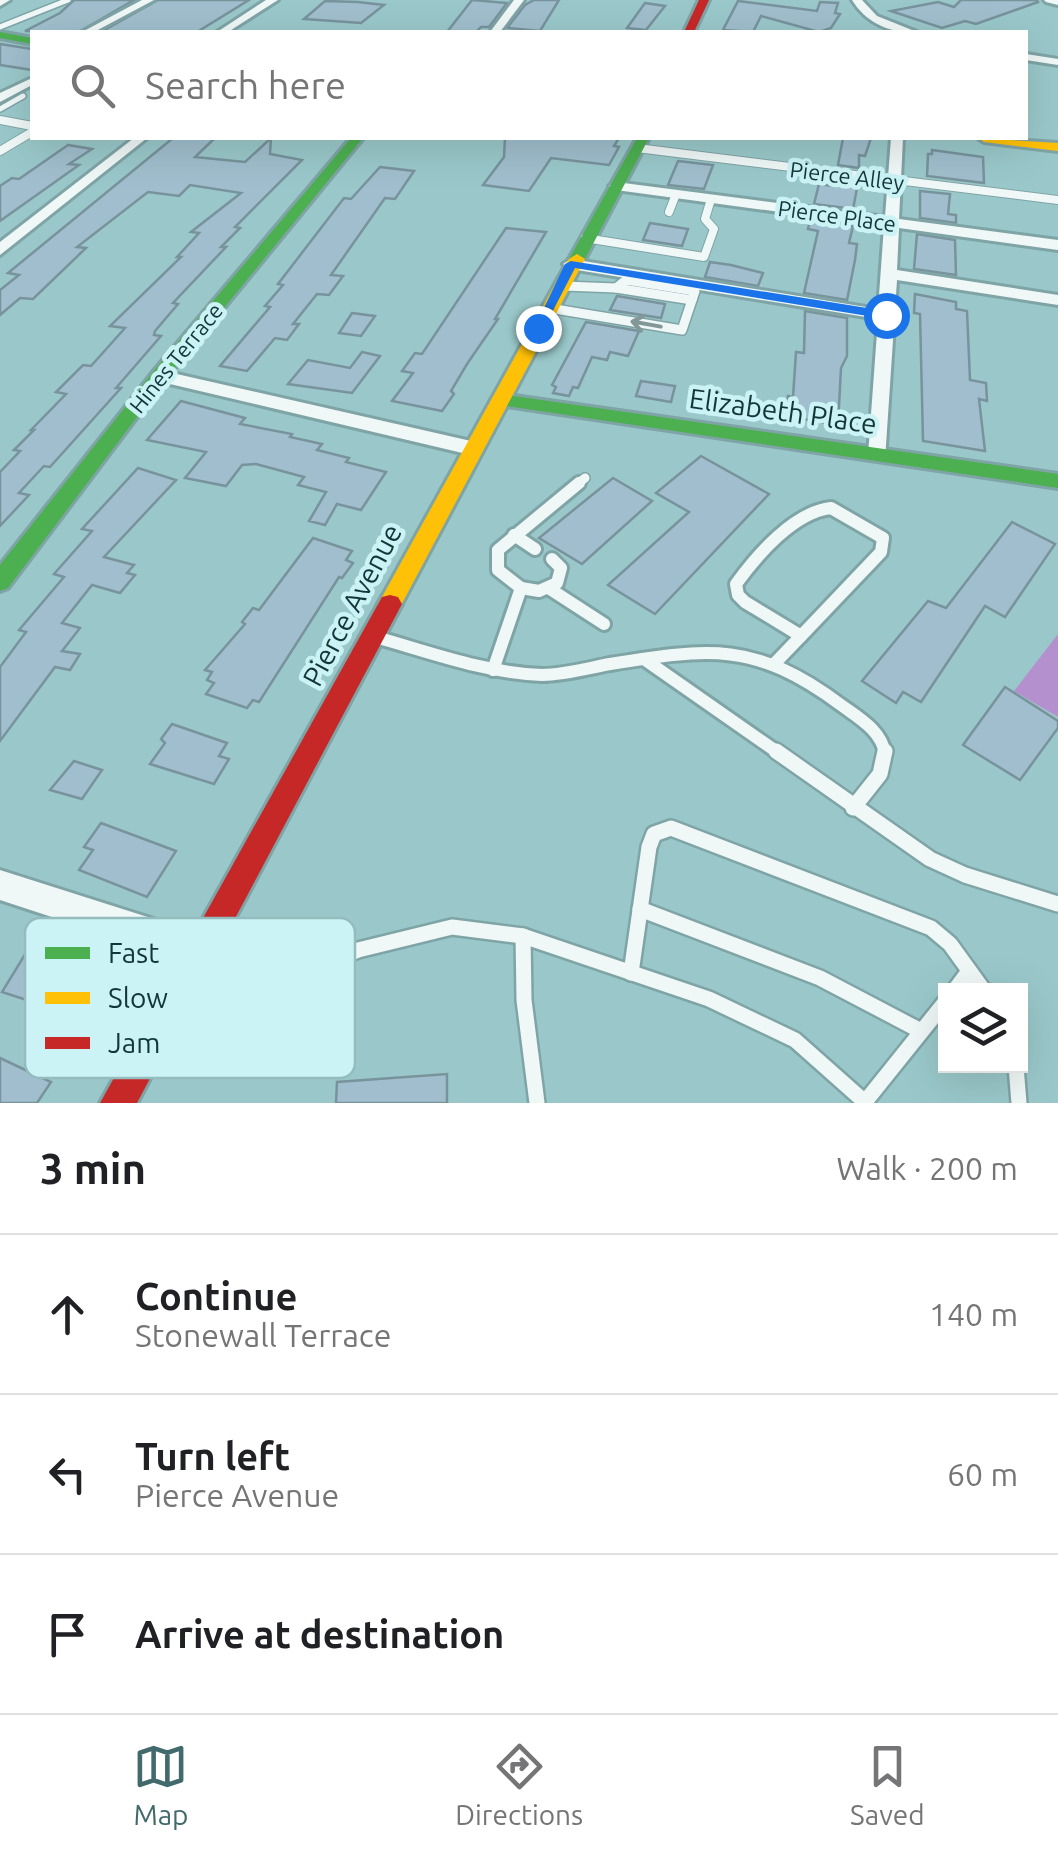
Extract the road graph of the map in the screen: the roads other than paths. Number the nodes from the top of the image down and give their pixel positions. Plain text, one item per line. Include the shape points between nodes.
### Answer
1 (68, 0) edge
2 (149, 0) edge
3 (273, 0) edge
4 (519, 0) edge
5 (704, 0) edge
6 (858, 0) edge
7 (1049, 0) edge
8 (1058, 2) edge
9 (876, 26) edge
10 (0, 27) edge
11 (92, 30) edge
12 (225, 30) edge
13 (496, 30) edge
14 (690, 30) edge
15 (0, 35) edge
16 (30, 41) edge
17 (1028, 57) edge
18 (1058, 62) edge
19 (30, 82) edge
20 (4, 96) edge
21 (24, 96) junction
22 (30, 97) edge
23 (0, 108) edge
24 (0, 123) edge
25 (30, 129) edge
26 (30, 130) edge
27 (138, 140) edge
28 (355, 140) edge
29 (896, 140) edge
30 (1000, 140) edge
31 (640, 143) edge
32 (1058, 147) edge
33 (0, 151) edge
34 (894, 182) junction
35 (616, 186) junction
36 (676, 194) junction
37 (711, 199) junction
38 (1058, 200) edge
39 (669, 212) dead end
40 (892, 223) junction
41 (585, 238) junction
42 (1058, 245) edge
43 (0, 250) edge
44 (889, 274) junction
45 (565, 275) junction
46 (1058, 300) edge
47 (548, 308) junction
48 (886, 315) junction
49 (160, 376) junction
50 (500, 400) junction
51 (471, 448) junction
52 (878, 455) junction
53 (585, 478) dead end
54 (1058, 481) edge
55 (514, 535) junction
56 (535, 548) dead end
57 (552, 559) dead end
58 (0, 582) edge
59 (521, 588) junction
60 (550, 589) junction
61 (604, 624) dead end
62 (370, 635) junction
63 (801, 636) junction
64 (644, 660) junction
65 (775, 663) junction
66 (494, 670) junction
67 (853, 808) junction
68 (0, 885) edge
69 (1058, 904) edge
70 (640, 908) junction
71 (102, 918) edge
72 (218, 918) edge
73 (523, 936) junction
74 (355, 951) edge
75 (969, 971) junction
76 (631, 973) junction
77 (960, 983) edge
78 (978, 983) edge
79 (938, 1011) edge
80 (921, 1031) junction
81 (1017, 1073) edge
82 (132, 1078) edge
83 (866, 1102) edge
84 (118, 1103) edge
85 (537, 1103) edge
86 (1019, 1103) edge

1 - 10 lane
2 - 11 street
3 - 12 street
4 - 13 street
5 - 14 main road
6 - 9 street
7 - 8 street
15 - 16 main road
17 - 18 street
19 - 20 street
20 - 21 lane
21 - 22 lane
21 - 23 lane
24 - 25 lane
26 - 33 lane
27 - 43 street
28 - 49 main road, Hines Terrace
29 - 34 street
30 - 32 main road
31 - 34 lane, Pierce Alley
31 - 35 main road, Pierce Avenue
34 - 38 lane, Pierce Alley
34 - 40 street
35 - 36 street, Pierce Place
35 - 41 main road, Pierce Avenue
36 - 37 street, Pierce Place
36 - 39 lane
37 - 40 street, Pierce Place
37 - 41 lane via 705,219 714,230 704,257
40 - 42 street, Pierce Place
40 - 44 street
41 - 45 main road, Pierce Avenue
44 - 46 street
44 - 48 street
45 - 47 main road, Pierce Avenue
45 -> 47 lane via 692,300 682,330
45 - 48 street
47 - 50 main road, Pierce Avenue
48 - 52 street
49 - 51 street
49 - 58 main road, Hines Terrace
50 - 51 main road, Pierce Avenue
50 - 52 main road, Elizabeth Place
51 - 62 main road, Pierce Avenue
52 - 54 main road, Elizabeth Place
53 - 55 lane
55 - 56 lane
55 - 59 lane via 496,560 498,570
57 - 60 lane via 562,574
59 - 60 lane
59 - 66 lane
60 - 61 lane
62 - 66 lane
62 - 72 main road, Pierce Avenue
63 - 63 lane via 746,602 736,584 811,510 831,508 876,530 884,545
63 - 65 lane
64 - 65 lane via 714,649
64 - 66 lane via 546,675
64 - 67 lane
65 - 67 lane via 860,719 887,747 886,768
67 - 69 lane via 930,859
68 - 71 street
70 - 75 lane via 654,834 670,828 907,916 950,944
70 - 76 lane
70 - 80 lane via 832,982
73 - 74 lane via 452,927
73 - 76 lane
73 - 85 lane
75 - 77 lane
75 - 78 lane
76 - 83 lane via 709,998 795,1040
79 - 80 lane
80 - 83 lane
81 - 86 lane
82 - 84 main road, Pierce Avenue

